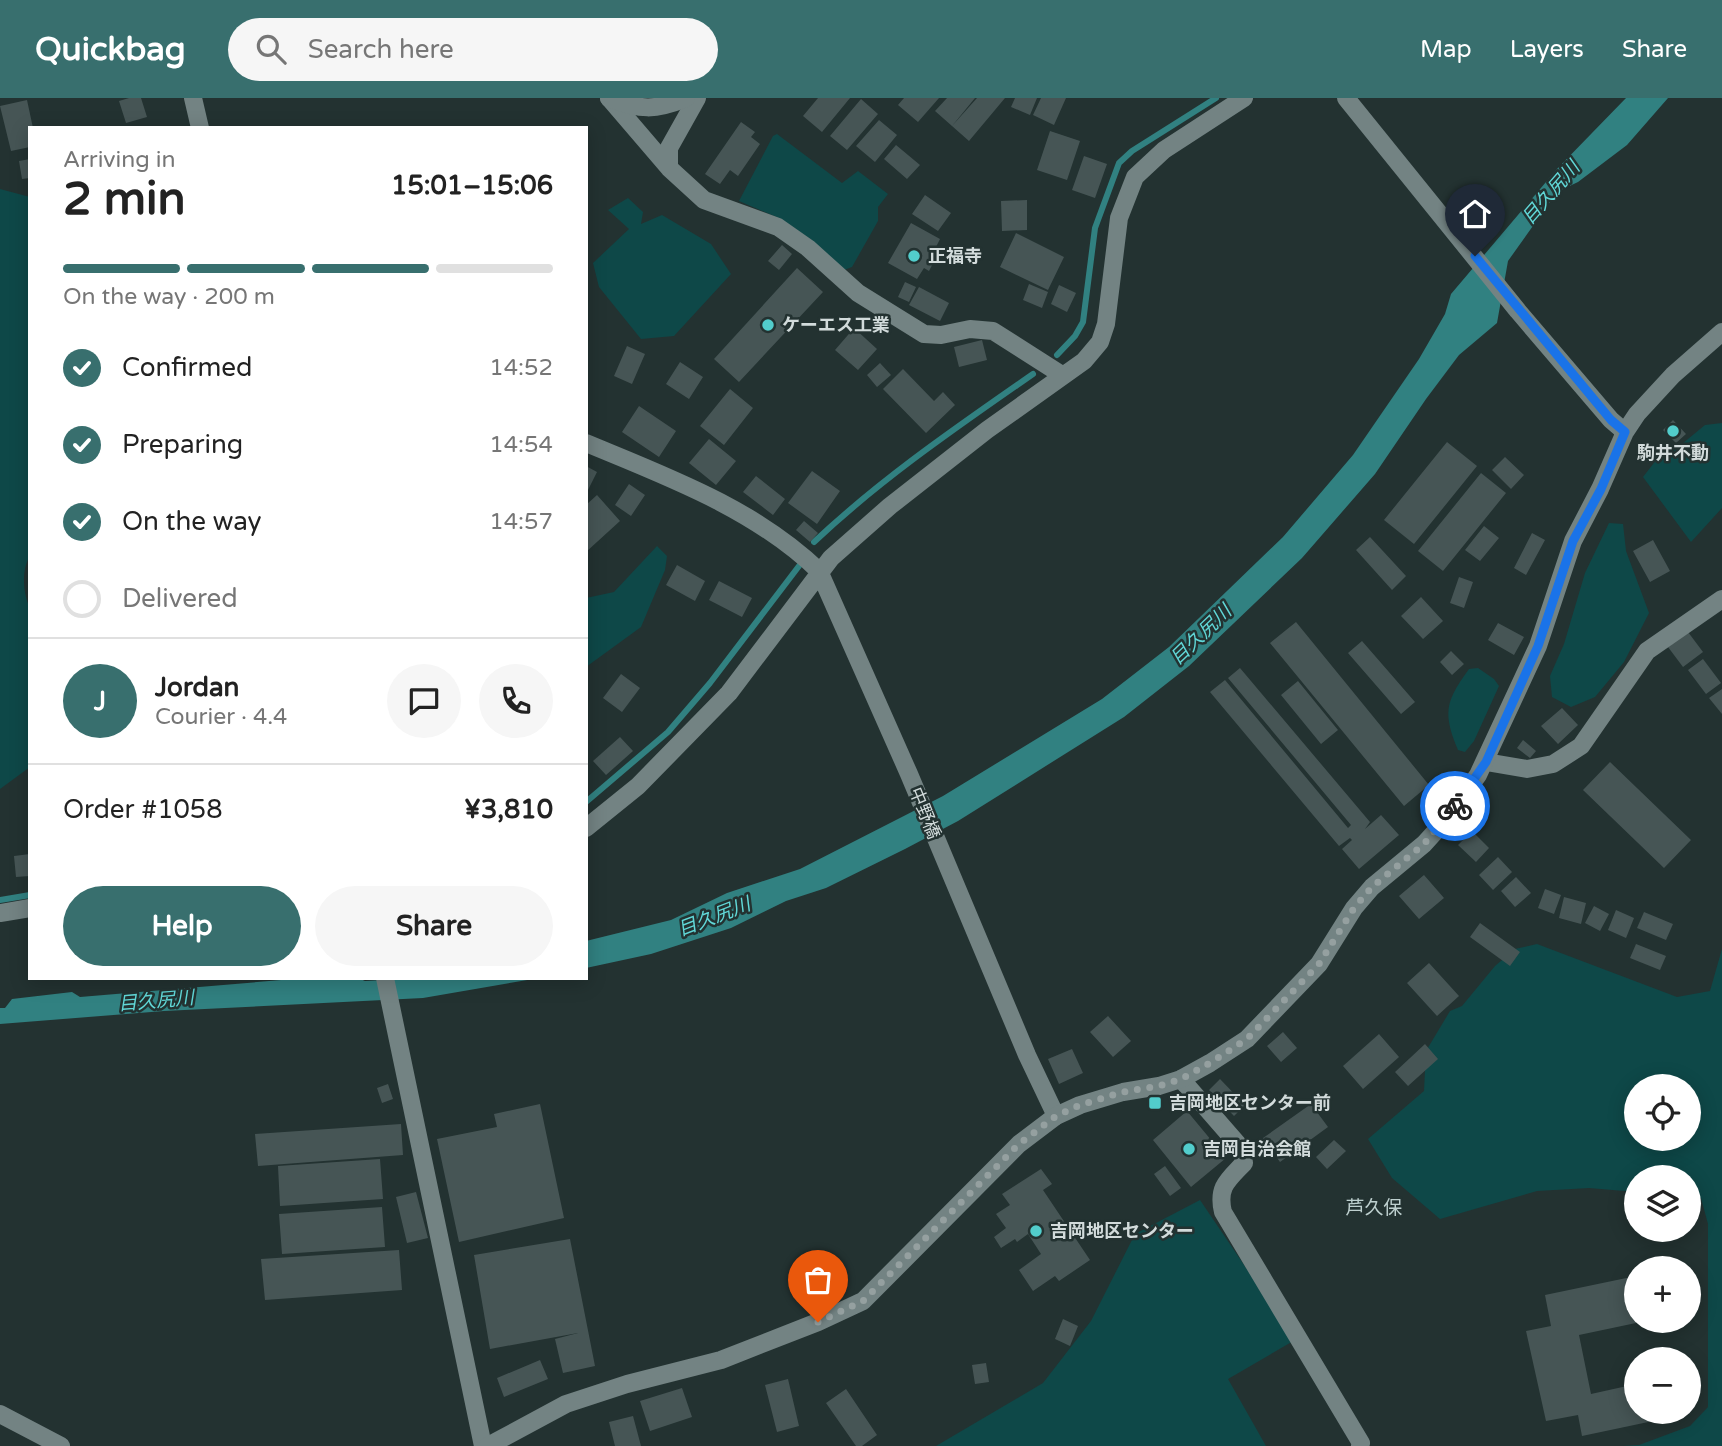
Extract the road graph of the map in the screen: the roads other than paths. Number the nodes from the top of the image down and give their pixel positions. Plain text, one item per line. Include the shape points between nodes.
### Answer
1 (193, 98) edge
2 (609, 98) edge
3 (686, 98) edge
4 (697, 98) edge
5 (1244, 98) edge
6 (1346, 98) edge
7 (200, 126) edge
8 (669, 168) junction
9 (1722, 332) edge
10 (1062, 375) junction
11 (1625, 432) junction
12 (588, 444) edge
13 (819, 571) junction
14 (1722, 598) edge
15 (1486, 762) junction
16 (588, 826) edge
17 (28, 908) edge
18 (0, 912) edge
19 (386, 980) edge
20 (1181, 1079) junction
21 (1056, 1116) junction
22 (0, 1414) edge
23 (61, 1446) edge
24 (485, 1446) edge
25 (1360, 1446) edge

1 - 7 street
2 - 3 street via 653,108
2 - 8 street
4 - 8 street via 669,148
5 - 10 street via 1164,150 1135,177 1119,218 1100,342
6 - 11 street via 1518,311
8 - 10 street via 704,200 778,227 858,293 924,334 993,331
9 - 11 street via 1673,375
10 - 13 street via 890,506
11 - 15 street via 1573,541 1538,646
12 - 13 street via 692,487 796,548
13 - 16 street via 729,693 638,786
13 - 21 street, 中野橋
14 - 15 street via 1647,651 1581,746 1553,764 1527,769
15 - 20 street via 1444,822 1372,887 1319,964 1247,1039
17 - 18 street
19 - 24 street
20 - 21 street via 1123,1092
20 - 25 street via 1242,1149 1244,1163 1219,1198 1223,1212
21 - 24 street via 1019,1144 863,1301 721,1360 566,1404
22 - 23 street

